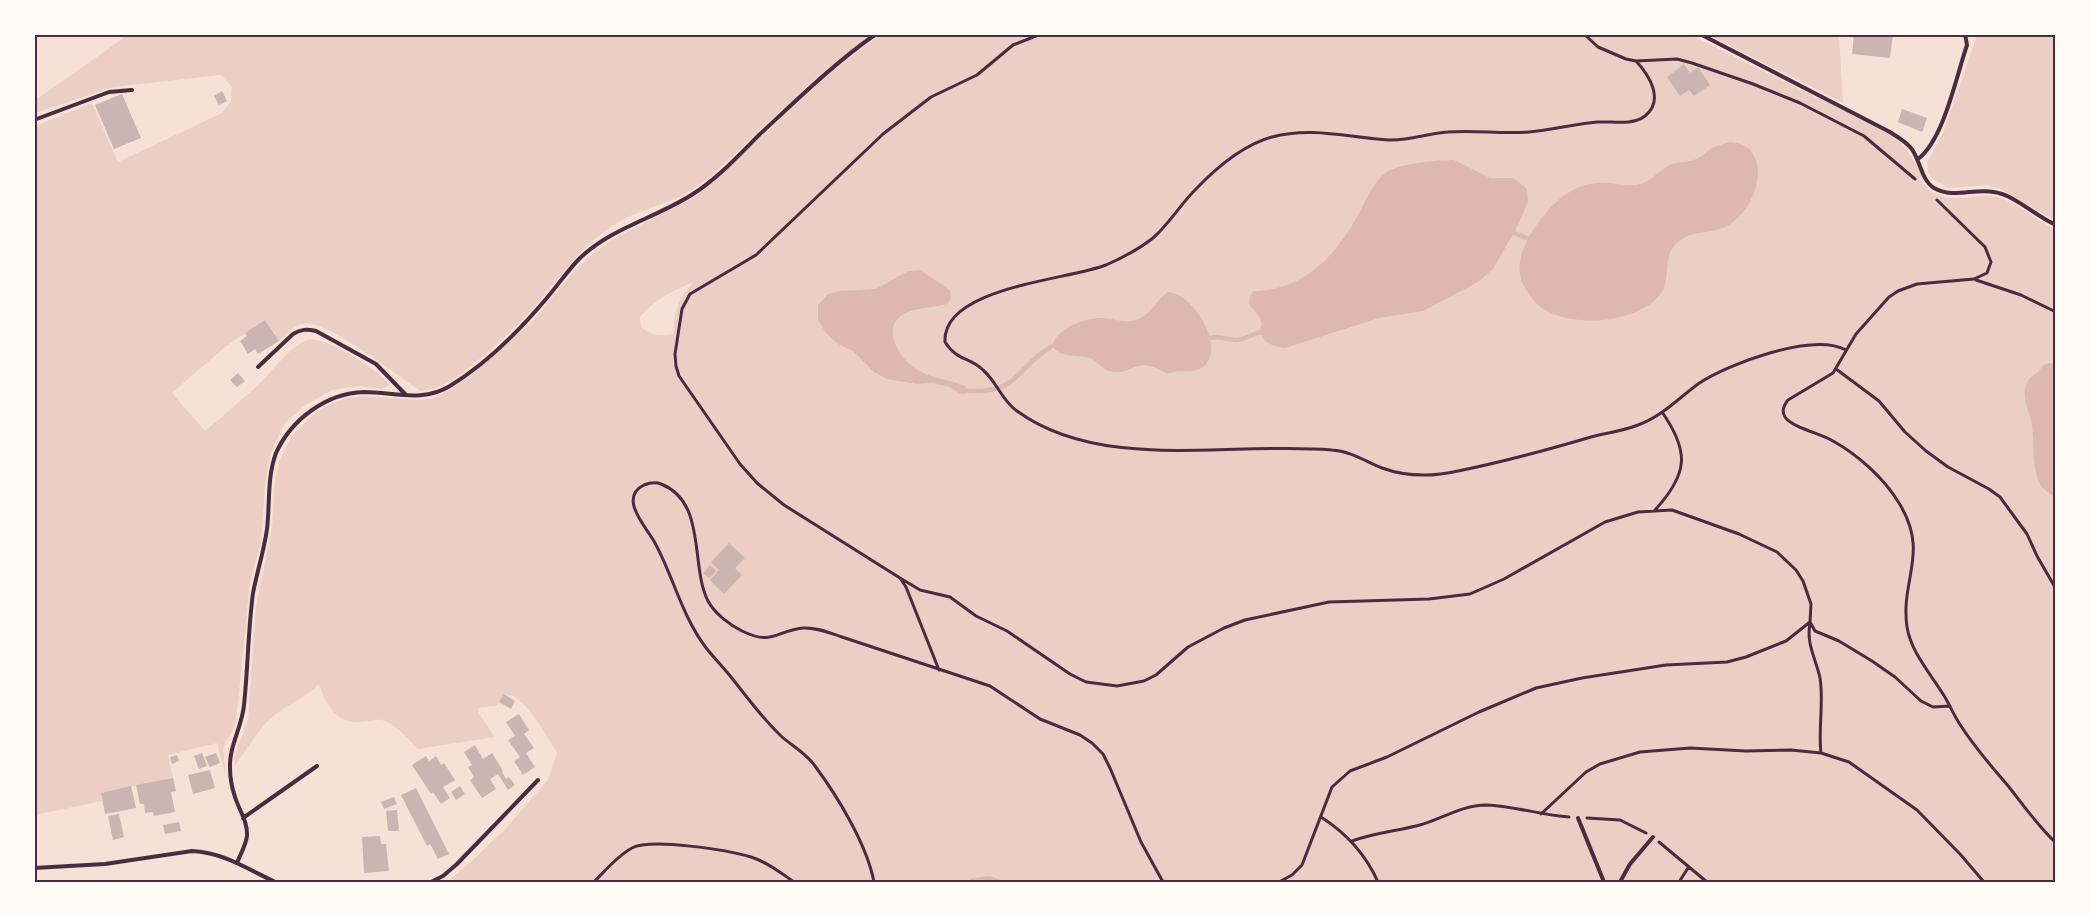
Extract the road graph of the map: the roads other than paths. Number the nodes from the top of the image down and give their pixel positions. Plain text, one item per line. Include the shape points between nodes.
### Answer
1 (876, 34) edge
2 (1700, 34) edge
3 (1965, 34) edge
4 (132, 90) dead end
5 (34, 120) edge
6 (1918, 159) junction
7 (2055, 225) edge
8 (258, 368) dead end
9 (407, 395) junction
10 (317, 766) dead end
11 (538, 780) dead end
12 (243, 818) junction
13 (1578, 818) road end
14 (1653, 837) road end
15 (237, 863) junction
16 (34, 868) edge
17 (275, 882) edge
18 (431, 882) edge
19 (1604, 882) edge
20 (1620, 882) edge

1 - 9 lane via 850,52 694,194 621,228 587,252 527,321 468,373 433,394
2 - 6 lane via 1888,131 1911,148
3 - 6 lane via 1967,45 1939,130 1932,145
4 - 5 lane via 109,92
6 - 7 lane via 1934,188 1954,194 2002,194
8 - 9 lane via 293,334 307,329 376,364
9 - 12 lane via 361,392 326,401 296,423 276,455 265,546 251,608 244,708 231,753 232,786
10 - 12 lane
11 - 18 lane via 457,864
12 - 15 lane via 248,834
13 - 19 lane
14 - 20 lane
15 - 16 lane via 192,851 105,864
15 - 17 lane

